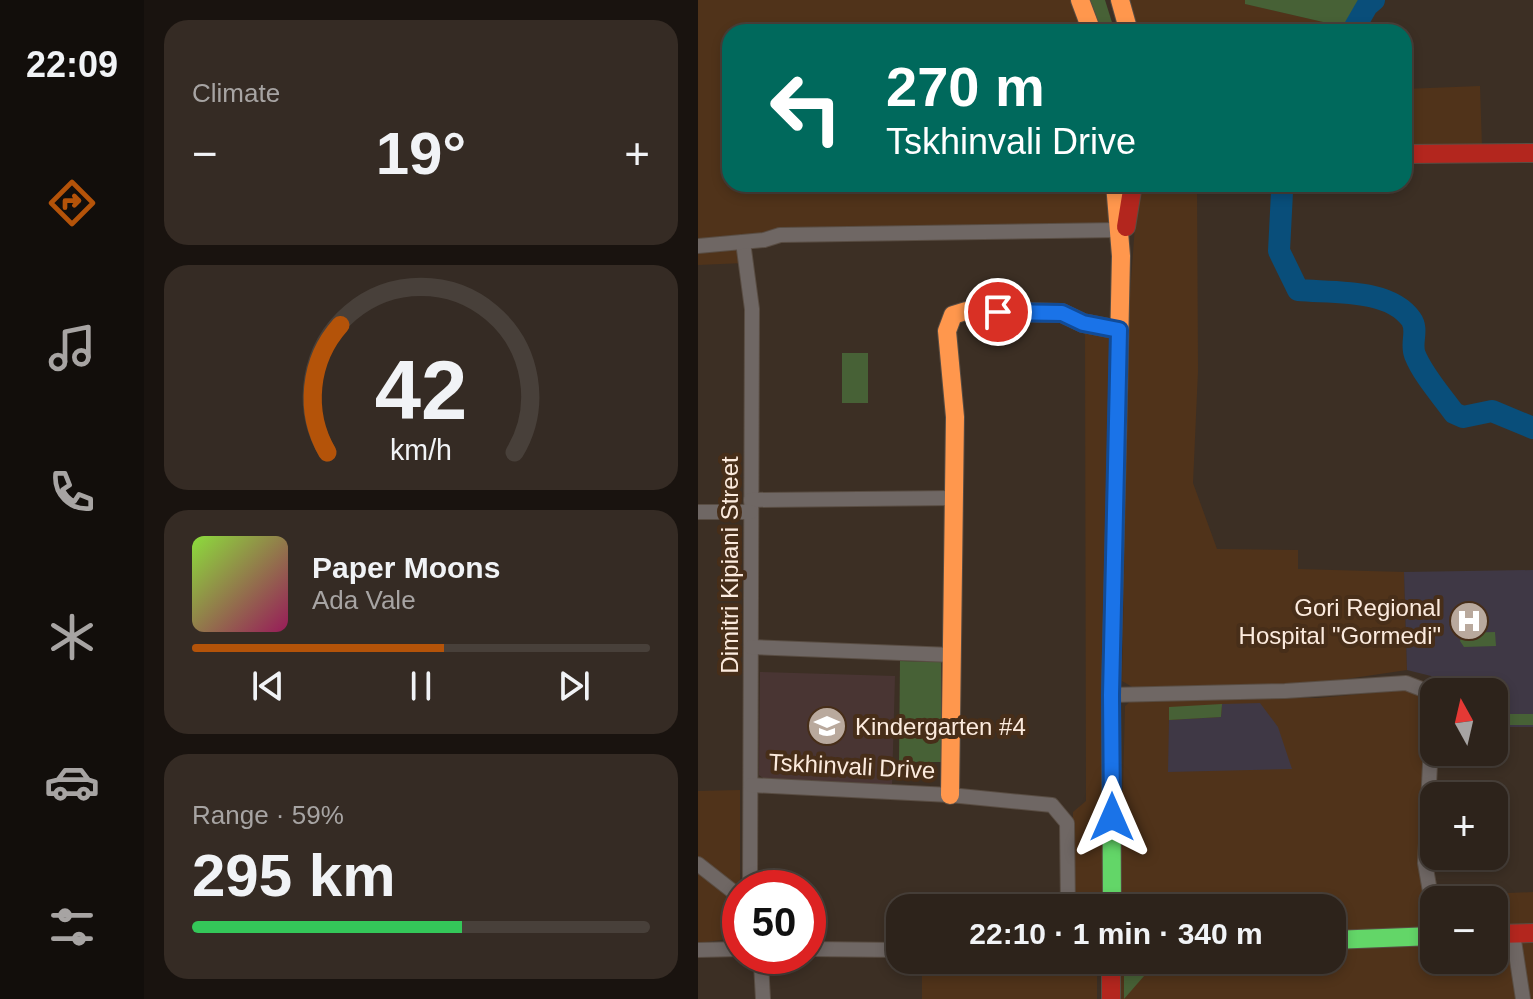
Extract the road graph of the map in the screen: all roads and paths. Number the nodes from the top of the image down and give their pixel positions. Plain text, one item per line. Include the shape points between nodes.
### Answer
1 (1080, 0) edge
2 (1120, 0) edge
3 (1089, 24) edge
4 (1127, 24) edge
5 (1533, 153) edge
6 (1412, 154) edge
7 (1116, 192) edge
8 (1132, 192) edge
9 (1118, 230) junction
10 (743, 242) junction
11 (698, 246) edge
12 (1121, 256) junction
13 (1119, 330) junction
14 (954, 498) junction
15 (751, 506) junction
16 (698, 512) edge
17 (751, 647) junction
18 (952, 655) junction
19 (1111, 695) junction
20 (751, 785) junction
21 (950, 795) junction
22 (698, 864) edge
23 (750, 870) edge
24 (722, 883) edge
25 (1429, 886) edge
26 (1068, 894) edge
27 (1112, 894) edge
28 (1533, 933) edge
29 (1508, 934) edge
30 (1420, 937) edge
31 (1346, 939) edge
32 (1508, 948) edge
33 (722, 949) edge
34 (826, 949) edge
35 (698, 950) edge
36 (886, 950) edge
37 (762, 974) edge
38 (1111, 974) edge
39 (763, 999) edge
40 (1111, 999) edge
41 (1523, 999) edge

1 - 3 main road
2 - 4 main road
5 - 6 main road
7 - 9 main road
8 - 12 main road
9 - 10 street via 780,235
9 - 12 main road
10 - 11 street
10 - 15 street, Dimitri Kipiani Street via 752,309
12 - 13 main road
13 - 14 main road via 1062,313 953,315 947,331 955,417
13 - 19 main road
14 - 15 street
14 - 18 main road
15 - 16 street
15 - 17 street, Dimitri Kipiani Street
17 - 18 street
17 - 20 street, Dimitri Kipiani Street
18 - 21 main road
19 - 25 street via 1406,683 1424,690 1433,705 1425,863
19 - 27 main road
20 - 21 street, Tskhinvali Drive
20 - 23 street, Dimitri Kipiani Street
21 - 26 street, Tskhinvali Drive via 1052,805 1067,823
22 - 24 street
28 - 29 main road
30 - 31 main road
32 - 41 street
33 - 35 street
34 - 36 street
37 - 39 street
38 - 40 main road

